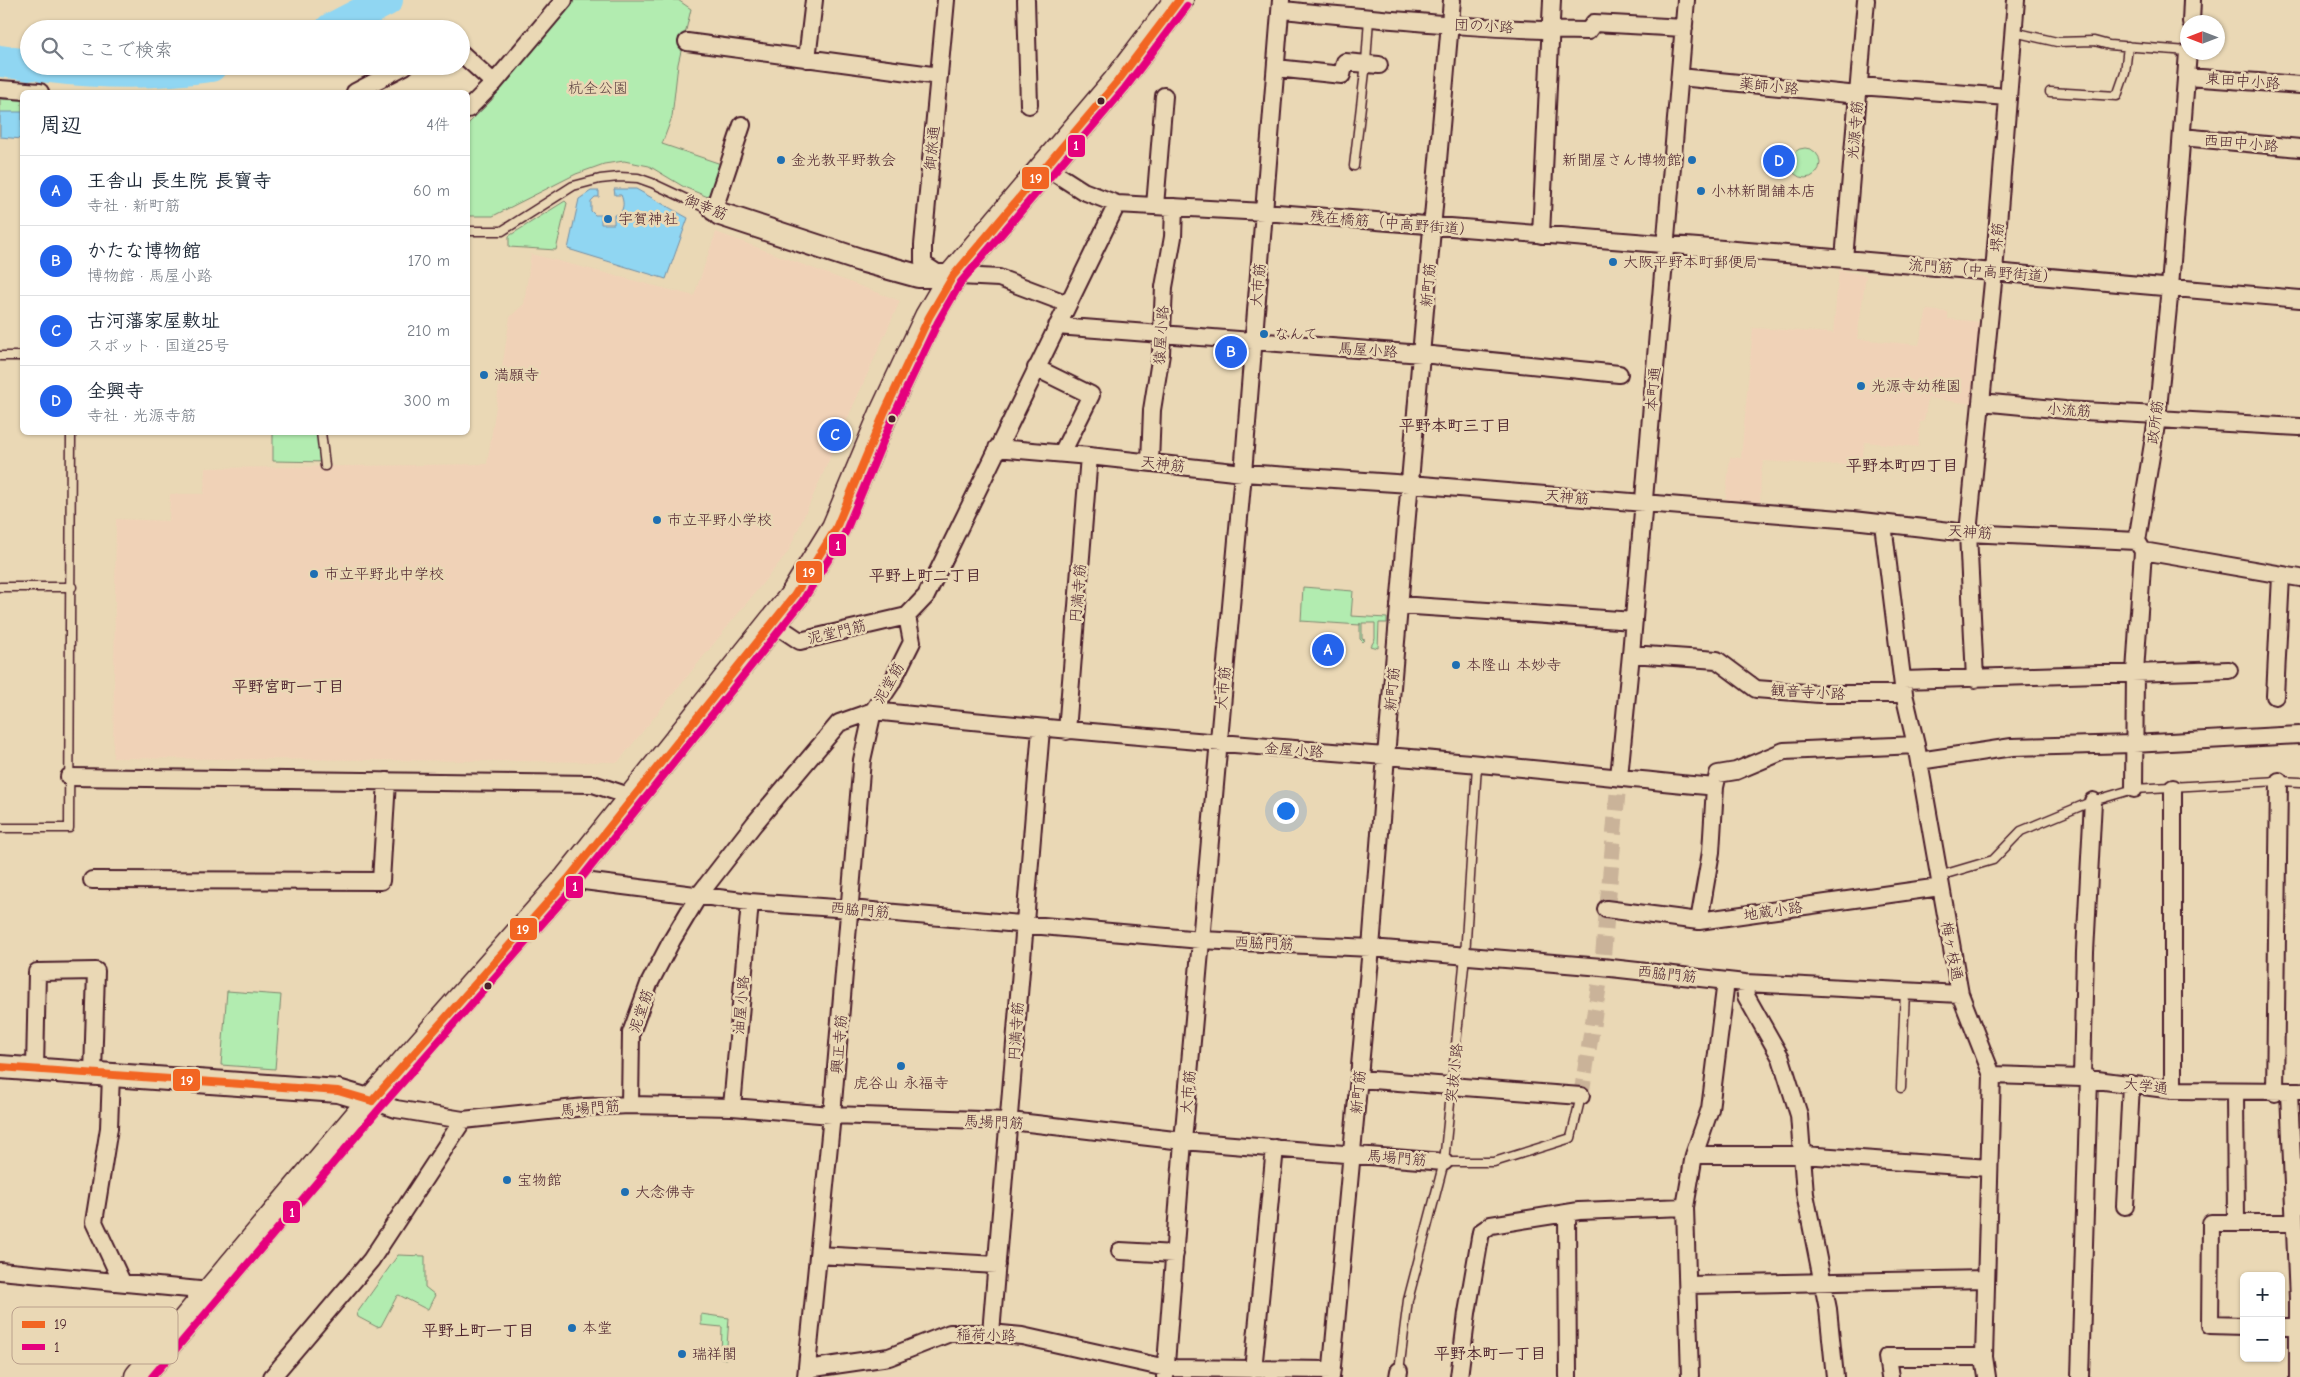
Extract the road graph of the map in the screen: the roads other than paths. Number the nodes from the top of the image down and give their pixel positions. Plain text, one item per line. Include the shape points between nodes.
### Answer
1 (564, 0) edge
2 (814, 0) edge
3 (946, 0) edge
4 (1026, 0) edge
5 (1179, 0) edge
6 (1452, 0) edge
7 (1552, 0) edge
8 (1686, 0) edge
9 (1866, 0) edge
10 (2016, 0) edge
11 (2192, 0) edge
12 (1281, 5) edge
13 (2191, 15) edge
14 (1369, 18) junction
15 (1450, 25) junction
16 (1684, 28) junction
17 (1550, 30) junction
18 (2014, 32) junction
19 (687, 42) dead end
20 (2128, 46) junction
21 (2180, 51) edge
22 (808, 58) junction
23 (2188, 60) edge
24 (470, 61) edge
25 (1373, 64) junction
26 (1276, 68) junction
27 (388, 75) edge
28 (939, 76) junction
29 (1680, 77) junction
30 (2187, 77) junction
31 (494, 83) junction
32 (2300, 85) edge
33 (0, 89) edge
34 (20, 90) edge
35 (359, 90) edge
36 (1858, 90) junction
37 (2050, 92) dead end
38 (1164, 96) dead end
39 (2008, 96) junction
40 (1029, 105) dead end
41 (470, 106) edge
42 (742, 125) dead end
43 (2182, 137) junction
44 (2300, 148) edge
45 (1044, 166) junction
46 (1354, 166) dead end
47 (1117, 204) junction
48 (1155, 206) junction
49 (1174, 207) junction
50 (1264, 212) junction
51 (716, 213) junction
52 (1434, 226) junction
53 (470, 231) edge
54 (1540, 235) junction
55 (1666, 245) junction
56 (1844, 259) junction
57 (1994, 272) junction
58 (953, 276) junction
59 (2170, 286) junction
60 (2300, 299) edge
61 (1068, 304) junction
62 (1057, 326) junction
63 (1162, 333) junction
64 (1254, 342) junction
65 (1422, 354) junction
66 (0, 356) edge
67 (20, 356) edge
68 (1036, 368) junction
69 (1619, 374) dead end
70 (1981, 402) junction
71 (2157, 417) junction
72 (2300, 427) edge
73 (72, 435) edge
74 (321, 435) edge
75 (996, 448) junction
76 (1062, 453) junction
77 (1089, 456) junction
78 (1150, 463) junction
79 (325, 466) dead end
80 (1243, 474) junction
81 (1410, 484) junction
82 (1643, 504) junction
83 (1883, 524) junction
84 (1968, 533) junction
85 (2140, 546) junction
86 (2281, 576) junction
87 (2300, 578) edge
88 (0, 587) edge
89 (72, 587) junction
90 (1399, 605) junction
91 (907, 616) junction
92 (1634, 621) junction
93 (773, 623) junction
94 (1631, 654) junction
95 (2229, 670) dead end
96 (2135, 672) junction
97 (1975, 679) junction
98 (1903, 687) junction
99 (2275, 696) dead end
100 (873, 711) junction
101 (1041, 729) junction
102 (1066, 731) junction
103 (2300, 735) edge
104 (1218, 744) junction
105 (2133, 744) junction
106 (1917, 753) junction
107 (1386, 756) junction
108 (1477, 765) junction
109 (69, 777) junction
110 (1619, 777) junction
111 (387, 781) junction
112 (2279, 781) junction
113 (2300, 782) edge
114 (1715, 786) junction
115 (2173, 788) junction
116 (2134, 789) junction
117 (634, 798) junction
118 (2093, 801) junction
119 (0, 828) edge
120 (568, 879) junction
121 (92, 880) dead end
122 (1940, 882) junction
123 (699, 895) junction
124 (750, 902) junction
125 (850, 909) junction
126 (1606, 909) dead end
127 (1698, 921) junction
128 (1024, 924) junction
129 (1201, 940) junction
130 (1371, 948) junction
131 (1465, 956) junction
132 (1726, 980) junction
133 (1745, 983) junction
134 (1905, 991) junction
135 (1960, 994) junction
136 (0, 1067) edge
137 (35, 1069) junction
138 (102, 1074) junction
139 (1992, 1075) junction
140 (2086, 1078) junction
141 (1359, 1079) junction
142 (2131, 1084) junction
143 (1452, 1086) junction
144 (1901, 1088) dead end
145 (2173, 1090) junction
146 (2235, 1092) junction
147 (2288, 1092) edge
148 (1581, 1096) joint
149 (372, 1101) junction
150 (630, 1105) junction
151 (732, 1107) junction
152 (832, 1115) junction
153 (463, 1120) junction
154 (1010, 1121) junction
155 (1183, 1141) junction
156 (1275, 1148) junction
157 (1352, 1154) junction
158 (1694, 1155) junction
159 (1803, 1155) junction
160 (1444, 1162) junction
161 (1989, 1168) junction
162 (2296, 1186) edge
163 (2125, 1206) dead end
164 (1685, 1207) junction
165 (1567, 1213) junction
166 (2236, 1223) junction
167 (2294, 1223) junction
168 (1120, 1251) dead end
169 (2298, 1252) edge
170 (1175, 1254) junction
171 (818, 1255) junction
172 (997, 1265) junction
173 (0, 1272) edge
174 (1986, 1278) junction
175 (122, 1282) junction
176 (1824, 1282) junction
177 (1689, 1285) junction
178 (210, 1291) junction
179 (2299, 1300) edge
180 (2240, 1326) edge
181 (2285, 1326) edge
182 (2298, 1327) junction
183 (178, 1330) edge
184 (991, 1333) junction
185 (1984, 1356) junction
186 (150, 1364) edge
187 (1253, 1370) junction
188 (806, 1373) edge
189 (1166, 1373) edge
190 (1331, 1374) edge
191 (1399, 1374) edge
192 (139, 1377) edge
193 (272, 1377) edge
194 (1459, 1377) edge
195 (1568, 1377) edge
196 (1690, 1377) edge
197 (1835, 1377) edge
198 (1890, 1377) edge
199 (1987, 1377) edge
200 (2080, 1377) edge
201 (2298, 1377) edge

1 - 31 street
2 - 22 street
3 - 28 street, 御旅通
4 - 40 street
5 - 45 highway via 1117,82
6 - 15 street, 新町筋
7 - 17 street
8 - 16 street, 本町通
9 - 36 street, 光源寺筋
10 - 18 street, 堺筋
11 - 13 street
12 - 14 street, 団の小路
12 - 26 street, 大市筋
14 - 15 street, 団の小路
14 - 25 lane
15 - 17 street, 団の小路
15 - 52 street, 新町筋
16 - 17 street, 団の小路 via 1594,23 1588,31
16 - 29 street, 本町通
17 - 54 street
18 - 20 lane via 2056,42 2094,41
18 - 39 street, 堺筋
19 - 22 street
20 - 21 lane
20 - 37 lane via 2125,73 2117,96
22 - 28 street
23 - 30 street, 政所筋
24 - 31 street
25 - 26 street via 1345,62 1342,75
25 - 46 lane
26 - 50 street, 大市筋
27 - 35 street
28 - 58 street, 御旅通 via 923,262 934,272
29 - 36 street, 薬師小路
29 - 55 street, 本町通
30 - 32 street, 東田中小路
30 - 43 street, 政所筋
31 - 41 street
33 - 34 street
36 - 39 street, 薬師小路
36 - 56 street, 光源寺筋
38 - 48 street
39 - 57 street, 堺筋
42 - 51 street
43 - 44 street, 西田中小路
43 - 59 street, 政所筋
45 - 47 street, 残在橋筋（中高野街道） via 1083,191
45 - 58 highway
47 - 48 street, 残在橋筋（中高野街道）
47 - 61 street
48 - 49 street, 残在橋筋（中高野街道）
49 - 50 street, 残在橋筋（中高野街道）
49 - 63 street, 猿屋小路
50 - 52 street, 残在橋筋（中高野街道）
50 - 64 street, 大市筋
51 - 53 lane, 御幸筋 via 652,183 619,177 573,186 502,231
51 - 58 main road, 御幸筋 via 918,276
52 - 54 street, 残在橋筋（中高野街道）
52 - 65 street, 新町筋
54 - 55 street, 残在橋筋（中高野街道）
55 - 56 street, 流門筋（中高野街道）
55 - 82 street, 本町通
56 - 57 street, 流門筋（中高野街道）
57 - 59 street, 流門筋（中高野街道）
57 - 70 street, 堺筋
58 - 61 street via 999,278
58 - 93 highway via 929,317 889,402 836,528 794,596
59 - 60 street, 流門筋（中高野街道）
59 - 71 street, 政所筋
61 - 62 street
62 - 63 street, 馬屋小路
62 - 68 street
63 - 64 street, 馬屋小路
63 - 78 street, 猿屋小路 via 1152,410
64 - 65 street, 馬屋小路
64 - 80 street, 大市筋
65 - 69 street, 馬屋小路
65 - 81 street, 新町筋
66 - 67 lane
68 - 75 street
68 - 76 street via 1091,395
70 - 71 street, 小流筋
70 - 84 street, 堺筋
71 - 72 street, 小流筋
71 - 85 street, 政所筋
73 - 89 lane
74 - 79 lane
75 - 76 street, 天神筋
75 - 91 street via 926,596
76 - 77 street, 天神筋
77 - 78 street, 天神筋
77 - 102 street, 円満寺筋
78 - 80 street, 天神筋
80 - 81 street, 天神筋
80 - 104 street, 大市筋
81 - 82 street, 天神筋
81 - 90 street, 新町筋
82 - 83 street, 天神筋
82 - 92 street, 本町通
83 - 84 street, 天神筋
83 - 98 street, 梅ヶ枝通
84 - 85 street, 天神筋
84 - 97 street, 堺筋
85 - 86 street, 天神筋
85 - 96 street, 政所筋
86 - 87 street, 天神筋
86 - 99 street
88 - 89 lane
89 - 109 lane
90 - 92 street
90 - 107 street, 新町筋
91 - 93 street, 泥堂門筋 via 800,641
91 - 100 street, 泥堂筋 via 912,642
92 - 94 street, 本町通
93 - 117 highway
94 - 98 street, 観音寺小路 via 1717,660 1756,689 1819,694
94 - 110 street, 本町通
95 - 96 street, 観音寺小路
96 - 97 street, 観音寺小路
96 - 105 street, 政所筋
97 - 98 street, 観音寺小路
98 - 106 street, 梅ヶ枝通
100 - 101 street, 金屋小路
100 - 123 street, 泥堂筋 via 839,723
100 - 125 street, 興正寺筋 via 862,760
101 - 102 street, 金屋小路
101 - 128 street, 円満寺筋
102 - 104 street, 金屋小路
103 - 105 street
104 - 107 street, 金屋小路
104 - 129 street, 大市筋
105 - 106 street via 2012,746
105 - 116 street, 政所筋
106 - 114 street via 1784,751 1736,771 1718,774
106 - 122 street, 梅ヶ枝通
107 - 108 street, 金屋小路
107 - 130 street, 新町筋
108 - 110 street, 金屋小路
108 - 131 lane, 突抜小路
109 - 111 street
109 - 119 lane via 69,828
110 - 114 street, 金屋小路
111 - 117 street via 592,784
111 - 121 street via 381,881
112 - 113 lane
112 - 115 lane
112 - 147 street
114 - 127 street via 1711,852
115 - 116 lane
115 - 145 street
116 - 118 lane
117 - 120 highway
118 - 122 lane via 2022,831 1993,860
118 - 140 street via 2084,952
120 - 123 street, 西脇門筋
120 - 149 highway
122 - 127 street, 地蔵小路
122 - 135 street, 梅ヶ枝通
123 - 124 street, 西脇門筋
123 - 150 street, 泥堂筋 via 650,984 631,1033
124 - 125 street, 西脇門筋
124 - 151 street, 油屋小路
125 - 128 street, 西脇門筋
125 - 152 street, 興正寺筋
126 - 127 street, 地蔵小路
128 - 129 street, 西脇門筋
128 - 154 street, 円満寺筋
129 - 130 street, 西脇門筋
129 - 155 street, 大市筋
130 - 131 street, 西脇門筋
130 - 141 street, 新町筋
131 - 132 street, 西脇門筋
131 - 143 lane, 突抜小路
132 - 133 street, 西脇門筋
132 - 158 street via 1710,1109
133 - 134 street, 西脇門筋
133 - 159 street via 1746,996 1781,1058 1799,1115
134 - 135 street, 西脇門筋
134 - 144 lane
135 - 139 street, 梅ヶ枝通
136 - 137 main road
137 - 138 main road
137 - 138 street via 37,972 96,971
138 - 149 main road via 338,1090
138 - 175 street via 109,1128 94,1222
139 - 140 street, 大学通
139 - 161 street, 梅ヶ枝通
140 - 142 street, 大学通
140 - 200 street
141 - 143 street
141 - 157 street, 新町筋
142 - 145 street, 大学通
142 - 163 street
143 - 148 street
143 - 160 lane, 突抜小路
145 - 146 street, 大学通
146 - 147 street, 大学通
146 - 166 street
147 - 162 street
148 - 160 lane, 馬場門筋 via 1571,1138 1494,1162
149 - 153 street, 馬場門筋 via 396,1109
149 - 178 highway
150 - 151 street, 馬場門筋
150 - 153 street, 馬場門筋
151 - 152 street, 馬場門筋
152 - 154 street, 馬場門筋
152 - 171 street, 興正寺筋
153 - 193 street via 371,1260
154 - 155 street, 馬場門筋
154 - 172 street, 円満寺筋
155 - 156 street, 馬場門筋
155 - 170 street, 大市筋
156 - 157 street, 馬場門筋
156 - 187 street
157 - 160 street, 馬場門筋
157 - 190 street, 新町筋
158 - 159 street
158 - 164 street
159 - 161 street
159 - 176 street via 1805,1194
160 - 191 lane, 突抜小路 via 1408,1300
161 - 174 street, 梅ヶ枝通
162 - 167 street
164 - 165 street
164 - 177 street
165 - 194 street via 1491,1225 1481,1232 1466,1314
165 - 195 street
166 - 167 street
166 - 180 street via 2211,1223 2210,1325
167 - 169 street
168 - 170 street
169 - 179 street
170 - 189 street, 大市筋
171 - 172 street
171 - 188 street, 興正寺筋
172 - 184 street, 円満寺筋
173 - 175 street
174 - 176 street
174 - 185 street, 梅ヶ枝通
175 - 178 street
176 - 177 street
176 - 197 street
177 - 196 street
178 - 183 highway
179 - 182 street
181 - 182 street
182 - 201 street
184 - 188 street, 稲荷小路 via 950,1333 889,1357
184 - 189 street, 稲荷小路 via 1022,1336
185 - 198 street via 1887,1357
185 - 199 street, 梅ヶ枝通
186 - 192 highway
187 - 189 street, 稲荷小路
187 - 190 street, 稲荷小路

